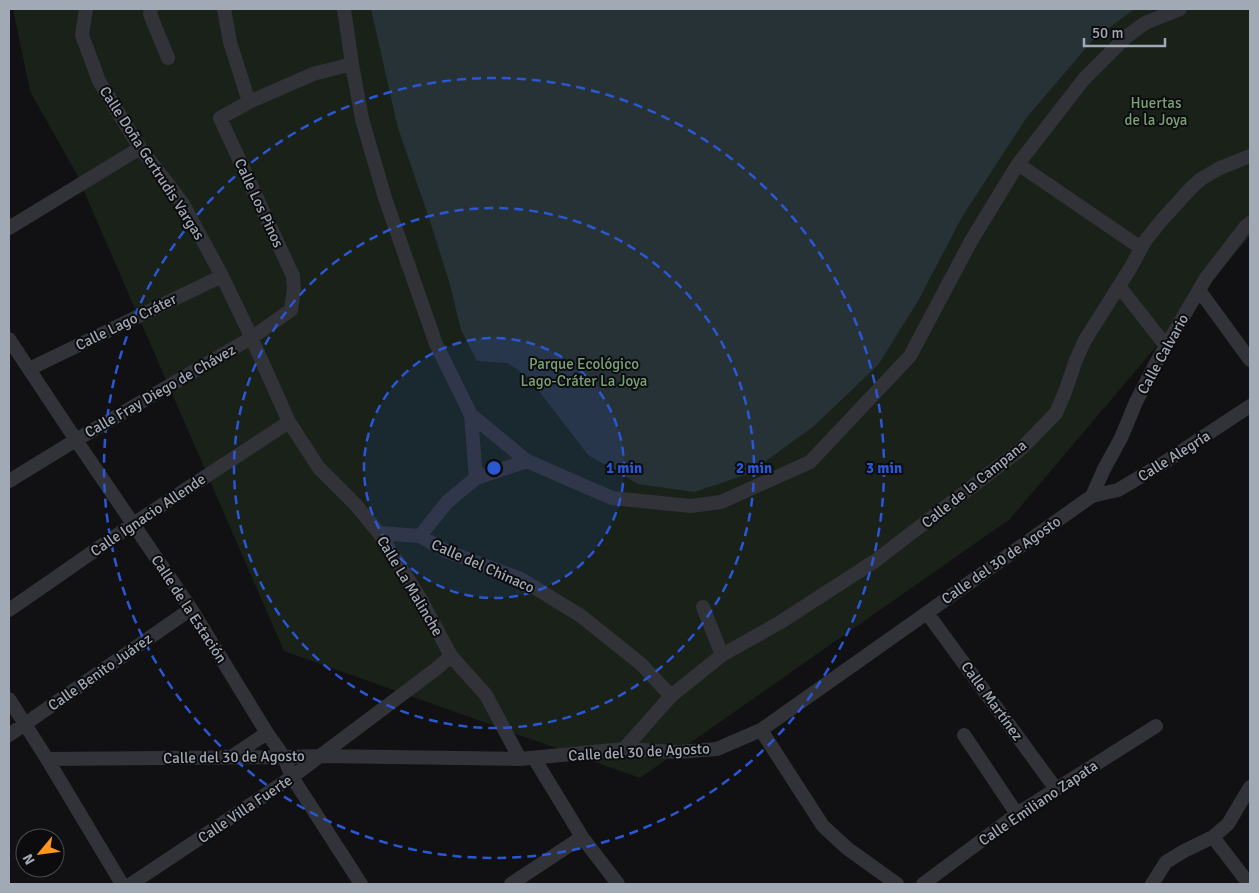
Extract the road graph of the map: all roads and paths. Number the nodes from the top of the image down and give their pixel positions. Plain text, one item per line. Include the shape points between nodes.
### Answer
1 (86, 9) edge
2 (150, 9) edge
3 (224, 9) edge
4 (344, 9) edge
5 (1180, 9) edge
6 (168, 58) dead end
7 (352, 64) junction
8 (249, 102) junction
9 (140, 148) junction
10 (1250, 156) edge
11 (1018, 164) junction
12 (1250, 223) edge
13 (9, 228) edge
14 (1141, 248) junction
15 (222, 276) junction
16 (1119, 286) junction
17 (294, 289) joint
18 (1199, 290) junction
19 (251, 338) junction
20 (9, 339) edge
21 (1166, 346) junction
22 (1250, 360) edge
23 (29, 369) junction
24 (1250, 406) edge
25 (471, 415) junction
26 (289, 422) junction
27 (76, 440) junction
28 (527, 461) junction
29 (476, 478) junction
30 (9, 481) edge
31 (1092, 496) junction
32 (133, 524) junction
33 (379, 532) junction
34 (420, 536) junction
35 (703, 607) dead end
36 (9, 610) edge
37 (191, 610) junction
38 (927, 613) junction
39 (451, 656) junction
40 (722, 656) junction
41 (671, 696) junction
42 (9, 699) edge
43 (25, 724) junction
44 (1156, 726) dead end
45 (760, 730) junction
46 (267, 733) junction
47 (9, 735) edge
48 (964, 735) dead end
49 (624, 749) junction
50 (322, 756) junction
51 (230, 757) junction
52 (284, 757) junction
53 (534, 758) junction
54 (520, 759) junction
55 (47, 760) junction
56 (292, 777) junction
57 (1250, 787) edge
58 (1056, 789) junction
59 (1016, 814) junction
60 (1213, 837) junction
61 (582, 838) junction
62 (122, 884) edge
63 (131, 884) edge
64 (361, 884) edge
65 (511, 884) edge
66 (618, 884) edge
67 (897, 884) edge
68 (923, 884) edge
69 (1152, 884) edge
70 (1249, 884) edge

1 - 9 street, Calle Doña Gertrudis Vargas via 82,35 99,81
2 - 6 street
3 - 8 street via 230,42
4 - 7 street
5 - 11 street via 1145,23 1126,36 1084,79
7 - 8 street via 313,74
7 - 25 street via 362,119 385,198 436,344
8 - 17 street, Calle Los Pinos via 220,118 293,276
9 - 13 street
9 - 15 street, Calle Doña Gertrudis Vargas via 182,204
10 - 14 street, Calle de la Campana via 1201,179 1161,221
11 - 14 street
11 - 28 street via 971,240 910,356 810,462 720,502 691,506 612,498
12 - 18 street, Calle Calvario
14 - 16 street, Calle de la Campana
15 - 19 street, Calle Doña Gertrudis Vargas
15 - 23 street, Calle Lago Cráter
16 - 21 street
16 - 40 street, Calle de la Campana via 1085,340 1056,412 1021,449 876,561
17 - 19 street, Calle Fray Diego de Chávez via 291,310
18 - 21 street, Calle Calvario
18 - 22 street
19 - 26 street, Calle Doña Gertrudis Vargas
19 - 27 street, Calle Fray Diego de Chávez
20 - 23 street, Calle de la Estación
21 - 31 street, Calle Calvario
23 - 27 street, Calle de la Estación
24 - 31 street, Calle Alegría via 1118,490
25 - 28 street
25 - 29 street
26 - 32 street, Calle Ignacio Allende
26 - 33 street, Calle La Malinche via 319,468
27 - 30 street, Calle Fray Diego de Chávez
27 - 32 street, Calle de la Estación
28 - 29 street
29 - 34 street via 447,502
31 - 38 street, Calle del 30 de Agosto
32 - 36 street, Calle Ignacio Allende
32 - 37 street, Calle de la Estación
33 - 34 street, Calle del Chinaco
33 - 39 street, Calle La Malinche
34 - 41 street, Calle del Chinaco via 446,551 521,579 581,616 641,664
35 - 40 street
37 - 43 street, Calle Benito Juárez
37 - 46 street, Calle de la Estación
38 - 45 street, Calle del 30 de Agosto
38 - 58 street, Calle Martínez
39 - 50 street, Calle Villa Fuerte
39 - 54 street, Calle La Malinche via 486,695
40 - 41 street, Calle de la Campana
41 - 49 street, Calle de la Campana
42 - 43 street
43 - 47 street, Calle Benito Juárez
43 - 55 street
44 - 58 street, Calle Emiliano Zapata
45 - 49 street, Calle del 30 de Agosto via 717,748 678,752
45 - 67 street via 824,826 848,849
46 - 51 street
46 - 52 street, Calle de la Estación
48 - 59 street
49 - 53 street, Calle del 30 de Agosto
50 - 52 street, Calle del 30 de Agosto
50 - 54 street, Calle del 30 de Agosto
50 - 56 street, Calle Villa Fuerte
51 - 52 street, Calle del 30 de Agosto
51 - 55 street, Calle del 30 de Agosto
52 - 56 street, Calle de la Estación
53 - 54 street, Calle del 30 de Agosto
53 - 61 street
55 - 62 street
56 - 63 street, Calle Villa Fuerte
56 - 64 street, Calle de la Estación
57 - 60 street via 1228,824
58 - 59 street, Calle Emiliano Zapata
59 - 68 street, Calle Emiliano Zapata
60 - 69 street via 1166,862
60 - 70 street
61 - 65 street
61 - 66 street

